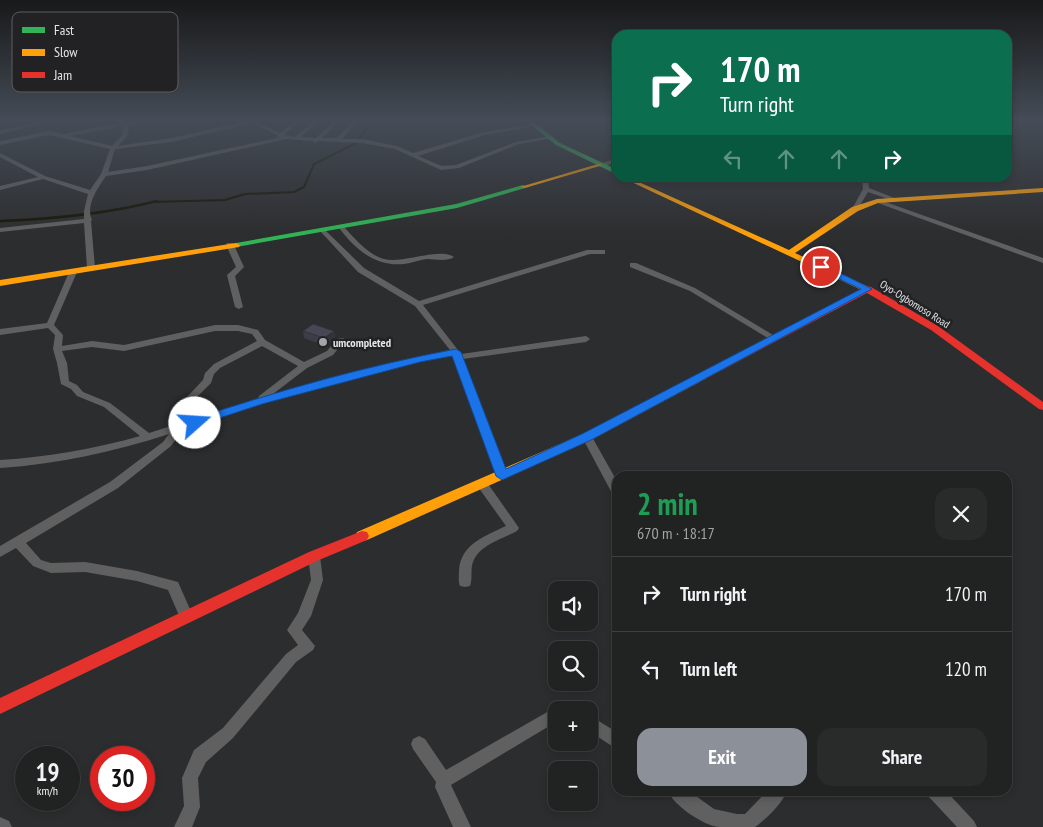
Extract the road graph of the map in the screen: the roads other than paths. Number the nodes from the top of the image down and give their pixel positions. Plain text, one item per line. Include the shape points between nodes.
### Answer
1 (7, 159) edge
2 (109, 159) edge
3 (190, 159) edge
4 (421, 159) edge
5 (477, 159) edge
6 (588, 159) edge
7 (612, 162) edge
8 (600, 165) junction
9 (612, 170) edge
10 (104, 174) junction
11 (43, 177) junction
12 (635, 182) edge
13 (865, 182) edge
14 (0, 188) edge
15 (866, 189) junction
16 (1043, 190) edge
17 (91, 193) junction
18 (894, 199) junction
19 (878, 201) junction
20 (855, 209) junction
21 (88, 215) junction
22 (342, 228) junction
23 (0, 230) edge
24 (323, 232) junction
25 (230, 245) junction
26 (602, 252) dead end
27 (790, 253) junction
28 (450, 257) dead end
29 (1043, 261) edge
30 (633, 265) dead end
31 (91, 268) junction
32 (73, 272) junction
33 (0, 283) edge
34 (868, 289) junction
35 (418, 304) junction
36 (239, 307) dead end
37 (50, 325) junction
38 (0, 332) edge
39 (774, 338) junction
40 (586, 339) dead end
41 (341, 340) dead end
42 (262, 342) junction
43 (57, 349) junction
44 (457, 354) junction
45 (304, 366) junction
46 (258, 401) junction
47 (1043, 407) edge
48 (195, 423) junction
49 (178, 428) junction
50 (148, 437) junction
51 (587, 437) junction
52 (0, 464) edge
53 (502, 476) junction
54 (612, 483) edge
55 (482, 484) junction
56 (18, 542) junction
57 (0, 552) edge
58 (314, 556) junction
59 (465, 582) dead end
60 (186, 616) junction
61 (0, 706) edge
62 (548, 719) edge
63 (598, 729) edge
64 (612, 739) edge
65 (419, 744) dead end
66 (444, 780) junction
67 (681, 796) edge
68 (774, 796) edge
69 (940, 796) edge
70 (182, 827) edge
71 (462, 827) edge
72 (968, 827) edge

1 - 11 street
2 - 10 street
3 - 10 street
4 - 5 street via 441,168 452,168
6 - 8 main road
7 - 8 street
8 - 9 main road
8 - 22 main road via 457,206
10 - 17 street
11 - 14 street
11 - 17 street
12 - 27 main road, Oyo-Ogbomoso Road
13 - 15 street
15 - 18 street
15 - 20 street
16 - 18 main road
17 - 21 street
18 - 19 main road
19 - 20 main road
19 - 29 street
20 - 27 main road
21 - 23 street
21 - 31 street
22 - 24 main road
22 - 28 street via 358,245 381,261
24 - 25 main road
24 - 35 street via 361,270
25 - 31 main road
25 - 36 street via 240,267 231,275
26 - 35 street via 590,252
27 - 34 main road, Oyo-Ogbomoso Road
30 - 39 street via 710,299
31 - 32 main road
32 - 33 main road
32 - 37 street
34 - 39 main road
34 - 47 main road, Oyo-Ogbomoso Road via 918,318
35 - 44 street
37 - 38 street
37 - 43 street via 59,335
39 - 51 main road
40 - 44 street
41 - 45 street via 330,353
42 - 43 street via 250,330 222,328 124,348 92,344
42 - 45 street
42 - 48 street via 225,360 210,373 208,381 190,399 185,412
43 - 50 street via 64,382 80,394 107,405
44 - 46 street via 419,359
44 - 53 street
45 - 46 street
46 - 48 street
48 - 49 street
49 - 50 street
49 - 56 street via 167,444 114,485
50 - 52 street via 56,460
51 - 53 main road
51 - 54 street
53 - 55 main road
55 - 58 main road
55 - 59 street via 513,528 477,546 466,562
56 - 57 street
56 - 60 street via 38,563 51,568 85,566 173,586
58 - 60 main road
58 - 70 street via 316,580 304,616 294,630 308,646 291,658 228,733 200,756 190,778 192,807
60 - 61 main road
62 - 66 street
63 - 64 street
65 - 66 street
66 - 71 street via 444,792
67 - 68 street via 704,817 727,826 748,822
69 - 72 street

